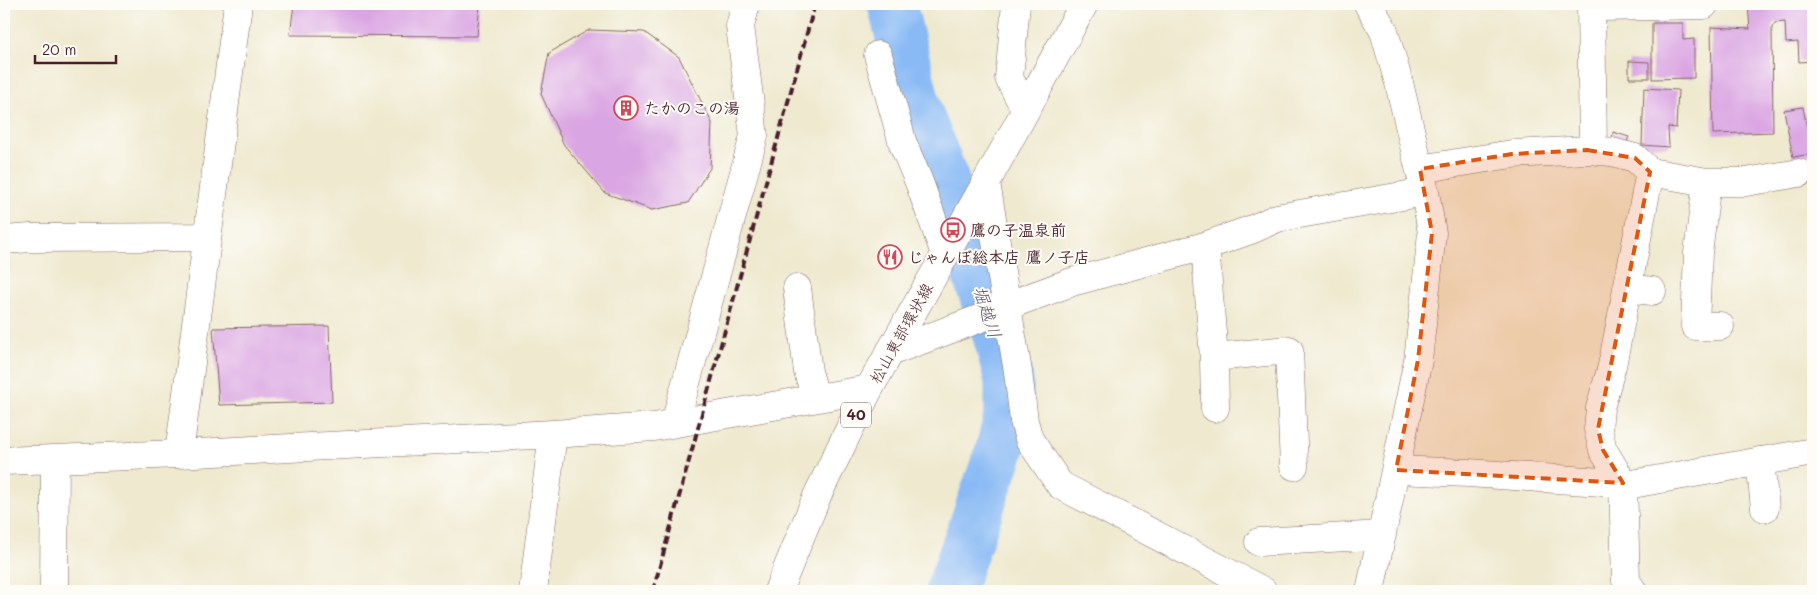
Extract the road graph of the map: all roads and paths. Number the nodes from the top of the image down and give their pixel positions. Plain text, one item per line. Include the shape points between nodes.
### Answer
1 (238, 4) edge
2 (1016, 4) edge
3 (1084, 4) edge
4 (1368, 4) edge
5 (1593, 4) edge
6 (1704, 5) dead end
7 (742, 11) edge
8 (878, 56) dead end
9 (1025, 109) junction
10 (1593, 150) junction
11 (1650, 172) junction
12 (1799, 173) dead end
13 (1422, 180) junction
14 (1707, 182) junction
15 (982, 190) junction
16 (207, 237) junction
17 (4, 240) edge
18 (1205, 246) junction
19 (947, 250) junction
20 (796, 288) dead end
21 (996, 310) junction
22 (1720, 326) dead end
23 (890, 352) junction
24 (1214, 356) junction
25 (869, 389) junction
26 (816, 398) junction
27 (1214, 408) dead end
28 (675, 423) junction
29 (554, 434) junction
30 (1813, 452) edge
31 (179, 454) junction
32 (55, 459) junction
33 (4, 460) edge
34 (1760, 461) junction
35 (1294, 466) dead end
36 (1396, 470) junction
37 (1622, 483) junction
38 (1765, 508) dead end
39 (1382, 535) junction
40 (1259, 542) dead end
41 (782, 588) edge
42 (54, 591) edge
43 (533, 591) edge
44 (1264, 591) edge
45 (1370, 591) edge
46 (1633, 591) edge

1 - 16 street
2 - 9 street via 1010,78
3 - 9 street, 松山東部環状線 / 40
4 - 13 street via 1384,31 1400,83
5 - 6 street via 1601,7
5 - 10 street
7 - 28 street via 754,136
8 - 19 street via 903,144
9 - 15 street, 松山東部環状線 / 40
10 - 11 street via 1635,158
10 - 13 street via 1512,154
11 - 14 street
11 - 37 street via 1640,289 1612,366 1600,408 1598,429 1603,450
12 - 14 street via 1746,182
13 - 18 street via 1277,218
13 - 36 street via 1432,233 1418,360
14 - 22 street via 1698,253 1695,326
15 - 19 street, 松山東部環状線 / 40
15 - 21 street
16 - 17 street
16 - 31 street
18 - 21 street via 1072,282
18 - 24 street
19 - 23 street, 松山東部環状線 / 40
20 - 26 street via 808,372
21 - 23 street
21 - 44 street via 1018,372 1029,439 1060,485
23 - 25 street, 松山東部環状線 / 40
24 - 27 street
24 - 35 street via 1288,350
25 - 26 street
25 - 41 street, 松山東部環状線 / 40 via 818,494
26 - 28 street
28 - 29 street
29 - 31 street
29 - 43 street
30 - 34 street
31 - 32 street
32 - 33 street
32 - 42 street
34 - 37 street via 1632,484
34 - 38 street
36 - 37 street
36 - 39 street
37 - 46 street via 1626,581
39 - 40 street
39 - 45 street

